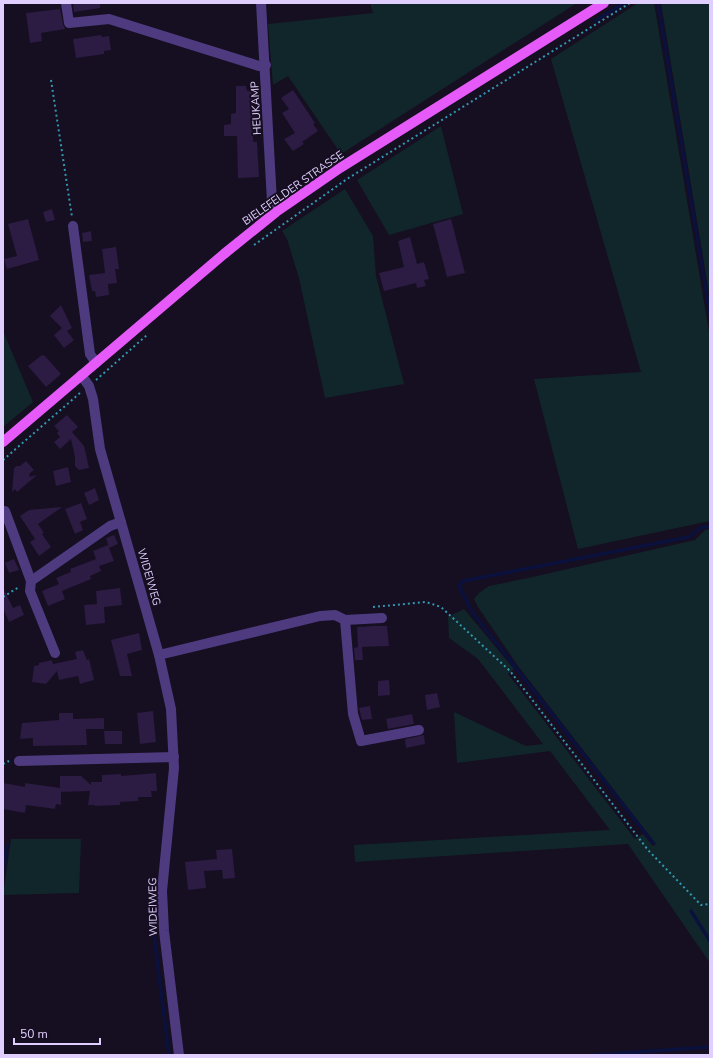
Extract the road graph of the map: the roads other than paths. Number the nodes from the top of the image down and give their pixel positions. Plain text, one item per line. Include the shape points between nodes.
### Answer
1 (66, 3) edge
2 (261, 3) edge
3 (604, 3) edge
4 (266, 65) junction
5 (276, 212) junction
6 (73, 226) road end
7 (96, 363) junction
8 (81, 375) junction
9 (3, 442) edge
10 (5, 511) dead end
11 (121, 522) junction
12 (31, 581) junction
13 (382, 618) dead end
14 (345, 620) junction
15 (55, 653) dead end
16 (159, 655) junction
17 (419, 730) dead end
18 (174, 757) junction
19 (19, 761) dead end
20 (180, 1055) edge

1 - 4 street via 69,23 109,19 259,66
2 - 4 street, HEUKAMP
3 - 5 main road, BIELEFELDER STRASSE via 340,168
4 - 5 street, HEUKAMP via 272,202
5 - 7 main road, BIELEFELDER STRASSE
6 - 7 street via 90,354
7 - 8 main road, BIELEFELDER STRASSE
8 - 9 main road, BIELEFELDER STRASSE
8 - 11 street, WIDEIWEG via 93,399 100,449
10 - 12 street
11 - 12 street via 110,526
11 - 16 street, WIDEIWEG
12 - 15 street via 30,591
13 - 14 street
14 - 16 street via 334,615 320,616
14 - 17 street via 353,714 361,741
16 - 18 street, WIDEIWEG via 171,709
18 - 19 street
18 - 20 street, WIDEIWEG via 162,891 164,931

